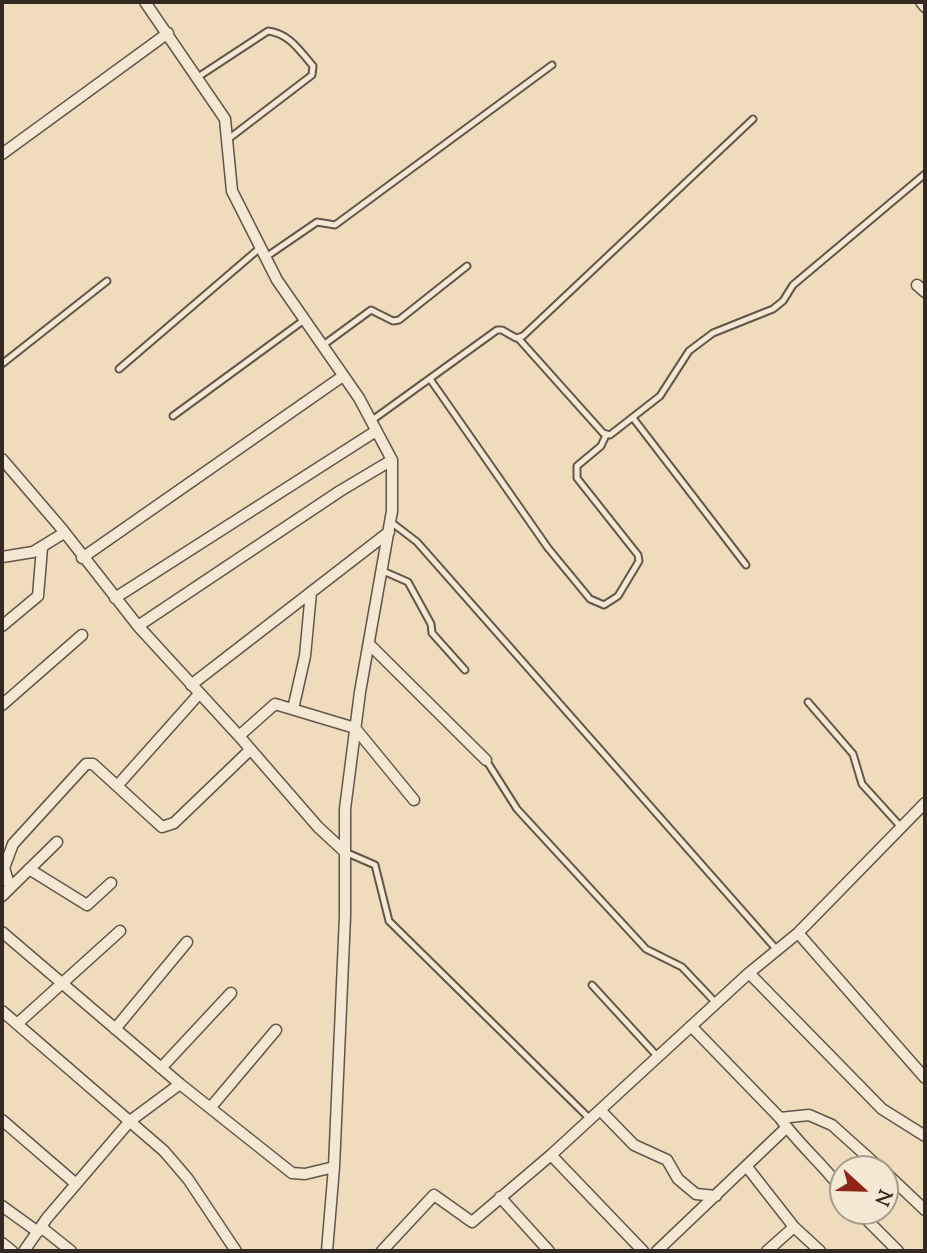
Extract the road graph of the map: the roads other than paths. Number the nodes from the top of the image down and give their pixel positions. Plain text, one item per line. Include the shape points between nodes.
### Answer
1 (145, 2) edge
2 (921, 2) edge
3 (925, 7) edge
4 (168, 33) junction
5 (552, 65) dead end
6 (198, 77) junction
7 (753, 119) dead end
8 (227, 140) junction
9 (2, 154) edge
10 (925, 174) edge
11 (263, 252) junction
12 (467, 266) dead end
13 (107, 281) dead end
14 (304, 320) junction
15 (519, 338) junction
16 (322, 346) junction
17 (2, 364) edge
18 (118, 369) dead end
19 (343, 376) junction
20 (429, 379) junction
21 (173, 416) dead end
22 (633, 418) junction
23 (373, 426) junction
24 (606, 435) junction
25 (2, 458) edge
26 (392, 460) junction
27 (390, 527) junction
28 (64, 533) junction
29 (43, 548) junction
30 (2, 557) edge
31 (82, 558) junction
32 (746, 565) dead end
33 (383, 571) junction
34 (311, 592) junction
35 (115, 598) junction
36 (2, 626) edge
37 (138, 626) junction
38 (82, 635) dead end
39 (369, 644) junction
40 (465, 670) dead end
41 (191, 685) junction
42 (199, 694) junction
43 (808, 702) dead end
44 (2, 705) edge
45 (293, 709) junction
46 (355, 728) junction
47 (239, 736) junction
48 (250, 750) junction
49 (486, 760) joint
50 (117, 786) junction
51 (414, 800) dead end
52 (925, 803) edge
53 (901, 827) junction
54 (57, 842) dead end
55 (345, 852) junction
56 (29, 869) junction
57 (111, 883) dead end
58 (10, 887) junction
59 (2, 896) edge
60 (120, 930) dead end
61 (2, 932) edge
62 (798, 933) junction
63 (187, 942) dead end
64 (778, 950) junction
65 (749, 973) junction
66 (62, 982) junction
67 (593, 985) dead end
68 (231, 993) dead end
69 (716, 1003) junction
70 (2, 1012) edge
71 (17, 1024) junction
72 (691, 1026) junction
73 (115, 1029) junction
74 (276, 1030) dead end
75 (658, 1057) junction
76 (161, 1068) junction
77 (925, 1078) edge
78 (180, 1084) junction
79 (211, 1107) junction
80 (600, 1110) junction
81 (780, 1118) junction
82 (590, 1119) junction
83 (2, 1120) edge
84 (130, 1122) junction
85 (786, 1128) junction
86 (925, 1136) edge
87 (551, 1155) junction
88 (865, 1155) edge
89 (334, 1167) junction
90 (747, 1167) junction
91 (829, 1173) edge
92 (75, 1183) junction
93 (899, 1186) edge
94 (716, 1196) junction
95 (500, 1198) junction
96 (2, 1206) edge
97 (925, 1210) edge
98 (872, 1225) edge
99 (794, 1227) junction
100 (39, 1229) junction
101 (2, 1243) edge
102 (12, 1251) edge
103 (24, 1251) edge
104 (71, 1251) edge
105 (236, 1251) edge
106 (327, 1251) edge
107 (383, 1251) edge
108 (550, 1251) edge
109 (643, 1251) edge
110 (657, 1251) edge
111 (767, 1251) edge
112 (820, 1251) edge
113 (898, 1251) edge

1 - 4 street
2 - 3 street
4 - 6 street
4 - 9 street
5 - 11 lane via 335,225 317,222
6 - 8 street via 225,118
6 - 8 lane via 268,31 286,36 313,66 312,75
7 - 15 lane
8 - 11 street via 232,191
10 - 22 lane via 793,285 773,309 713,333 688,351 660,396
11 - 14 street
11 - 18 lane
12 - 16 lane via 401,319 393,321 371,310
13 - 17 lane
14 - 16 street
14 - 21 lane
15 - 20 lane via 497,330
15 - 24 lane
16 - 19 street
19 - 23 street
19 - 31 street
20 - 23 lane
20 - 24 lane via 548,548 590,599 604,604 618,596 639,561 577,478 577,466 601,446
22 - 24 lane
22 - 32 lane
23 - 26 street
23 - 35 street
25 - 28 street
26 - 27 street
26 - 37 street
27 - 33 street
27 - 34 street
27 - 64 lane via 418,542
28 - 29 street
28 - 31 street
29 - 30 street
29 - 36 street via 38,596
31 - 35 street
33 - 39 street
33 - 40 lane via 408,582 432,633
34 - 41 street
34 - 45 street via 305,661
35 - 37 street
37 - 41 street
38 - 44 street
39 - 46 street
39 - 49 street
41 - 42 street
42 - 47 street
42 - 50 street
43 - 53 lane via 853,754 862,784
45 - 46 street
45 - 47 street via 275,704
46 - 51 street
46 - 55 street
47 - 48 street
48 - 50 street via 170,825 159,825
48 - 55 street
49 - 69 lane via 517,809 646,949 682,967
50 - 58 street via 93,764 86,764 12,844 4,868
52 - 53 street
53 - 62 street
54 - 56 street
55 - 82 lane via 375,865 389,920
55 - 89 street
56 - 57 street via 87,905
56 - 58 street
58 - 59 street
60 - 66 street
61 - 66 street
62 - 64 street
62 - 77 street
63 - 73 street
64 - 65 street
65 - 69 street
65 - 86 street via 882,1109
66 - 71 street
66 - 73 street
67 - 75 lane
68 - 76 street
69 - 72 street
70 - 71 street
71 - 84 street
72 - 75 street
72 - 81 street
73 - 76 street
74 - 79 street
75 - 80 street
76 - 78 street
78 - 79 street
78 - 84 street
79 - 89 street via 292,1172 305,1174
80 - 82 street
80 - 94 street via 634,1145 667,1160 678,1179 696,1194
81 - 85 street
81 - 88 street via 809,1115 832,1125
82 - 87 street
83 - 92 street
84 - 92 street
84 - 105 street via 188,1179
85 - 90 street
85 - 91 street
87 - 95 street
87 - 109 street
89 - 106 street
90 - 94 street
90 - 99 street
92 - 100 street
93 - 97 street
94 - 110 street
95 - 107 street via 471,1222 433,1195
95 - 108 street
96 - 100 street
98 - 113 street
99 - 111 street
99 - 112 street
100 - 103 street
100 - 104 street
101 - 102 street

